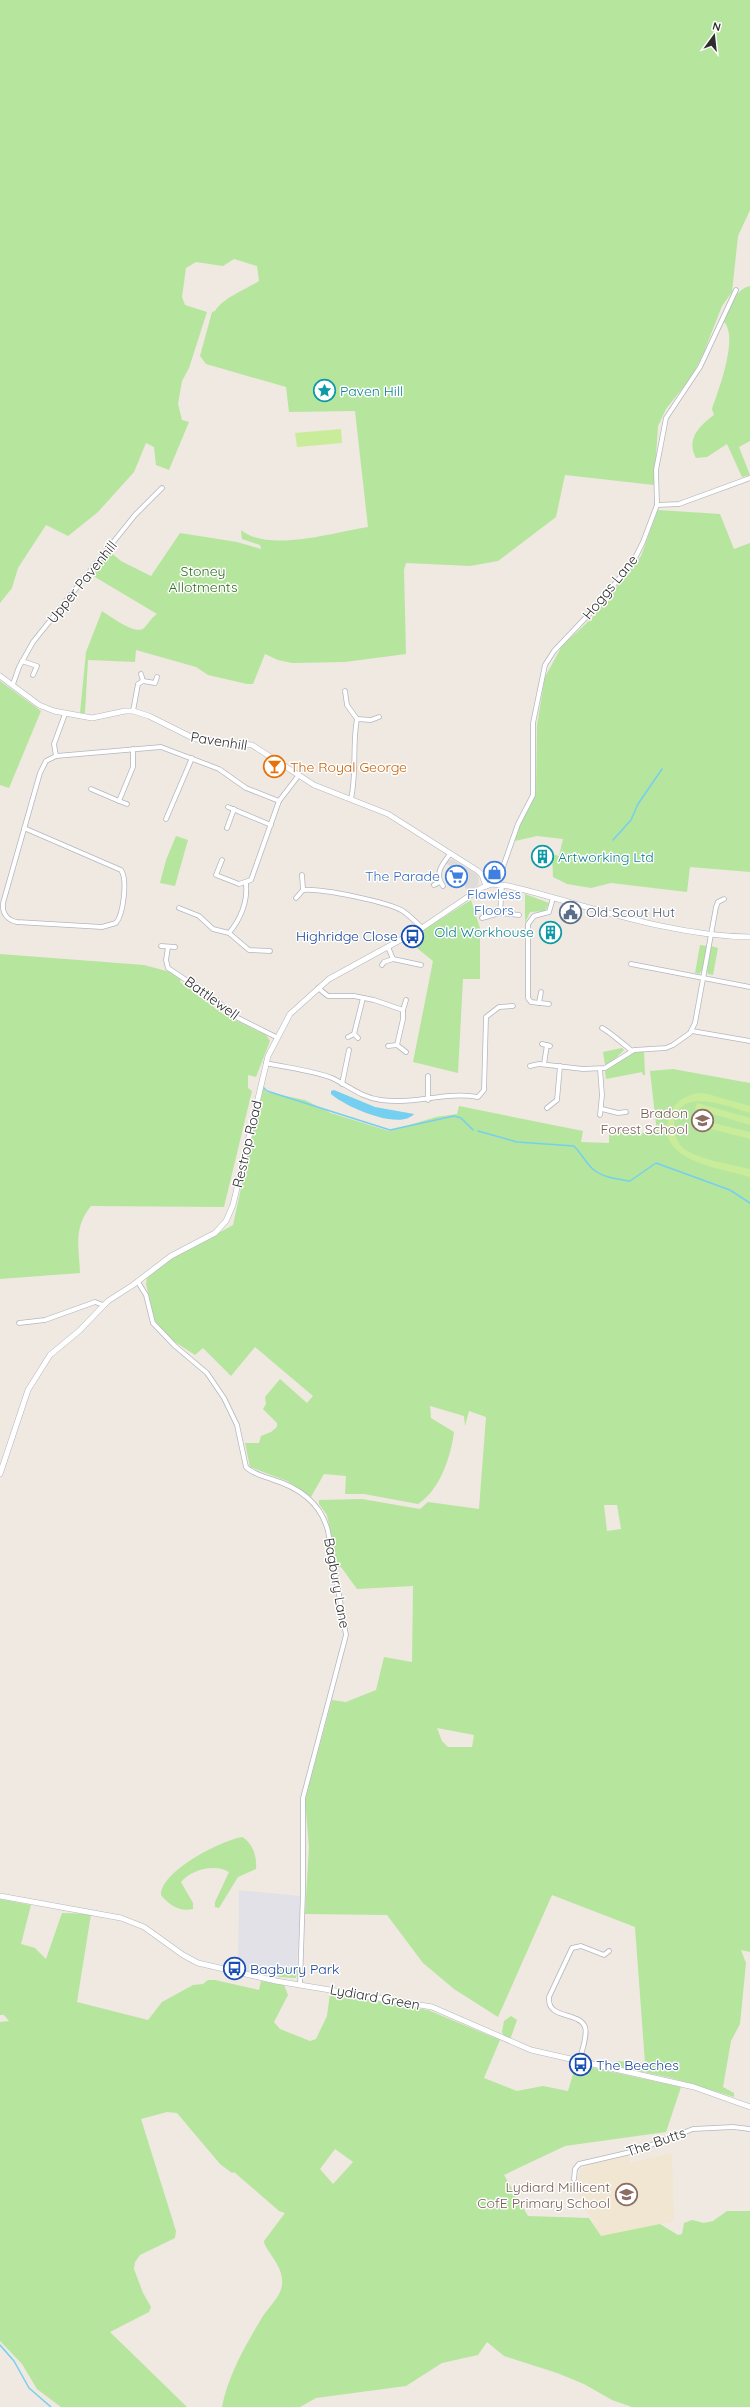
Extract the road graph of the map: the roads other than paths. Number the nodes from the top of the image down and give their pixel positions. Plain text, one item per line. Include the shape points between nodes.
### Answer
1 (736, 290) dead end
2 (750, 478) edge
3 (162, 488) dead end
4 (657, 505) junction
5 (22, 662) junction
6 (141, 674) dead end
7 (33, 675) dead end
8 (0, 676) edge
9 (157, 677) dead end
10 (143, 681) junction
11 (13, 684) junction
12 (345, 691) dead end
13 (133, 711) junction
14 (65, 714) junction
15 (379, 717) dead end
16 (358, 719) junction
17 (133, 748) junction
18 (56, 756) junction
19 (192, 758) junction
20 (299, 775) junction
21 (92, 789) dead end
22 (351, 799) junction
23 (119, 801) junction
24 (279, 801) junction
25 (127, 804) dead end
26 (228, 807) dead end
27 (234, 809) junction
28 (166, 819) dead end
29 (271, 825) junction
30 (24, 828) junction
31 (227, 828) dead end
32 (450, 854) junction
33 (222, 860) dead end
34 (302, 875) dead end
35 (246, 884) junction
36 (434, 885) dead end
37 (500, 885) junction
38 (486, 886) junction
39 (303, 890) junction
40 (715, 897) dead end
41 (296, 898) dead end
42 (553, 898) junction
43 (724, 899) dead end
44 (718, 902) junction
45 (182, 910) dead end
46 (500, 913) junction
47 (519, 915) dead end
48 (482, 918) dead end
49 (422, 928) junction
50 (229, 933) junction
51 (711, 935) junction
52 (750, 937) edge
53 (161, 946) dead end
54 (168, 947) junction
55 (175, 947) dead end
56 (388, 947) junction
57 (264, 951) junction
58 (270, 951) dead end
59 (264, 957) dead end
60 (393, 958) junction
61 (631, 964) dead end
62 (382, 965) dead end
63 (421, 965) dead end
64 (703, 978) junction
65 (317, 987) junction
66 (750, 987) edge
67 (540, 992) dead end
68 (363, 998) junction
69 (406, 1000) dead end
70 (539, 1003) junction
71 (549, 1004) dead end
72 (513, 1006) dead end
73 (403, 1010) junction
74 (602, 1028) dead end
75 (692, 1031) junction
76 (354, 1034) junction
77 (276, 1036) junction
78 (348, 1037) dead end
79 (358, 1038) dead end
80 (750, 1041) edge
81 (397, 1045) junction
82 (547, 1045) dead end
83 (388, 1046) dead end
84 (349, 1050) dead end
85 (632, 1051) junction
86 (406, 1052) dead end
87 (266, 1063) junction
88 (544, 1064) junction
89 (530, 1066) dead end
90 (560, 1066) junction
91 (600, 1070) junction
92 (428, 1076) dead end
93 (342, 1084) junction
94 (428, 1100) junction
95 (547, 1108) dead end
96 (602, 1110) junction
97 (626, 1112) dead end
98 (600, 1115) dead end
99 (138, 1282) junction
100 (103, 1305) junction
101 (19, 1323) dead end
102 (0, 1474) edge
103 (0, 1896) edge
104 (609, 1950) dead end
105 (604, 1955) junction
106 (605, 1960) dead end
107 (300, 1985) junction
108 (550, 2005) junction
109 (544, 2008) dead end
110 (579, 2062) junction
111 (750, 2107) edge
112 (750, 2129) edge
113 (574, 2179) dead end

1 - 4 street, Hoggs Lane via 700,367 666,418 656,470
2 - 4 street via 679,504
3 - 5 street, Upper Pavenhill via 135,515 33,642
4 - 37 street, Hoggs Lane via 644,542 632,562 591,612 554,651 546,665 533,723 533,795 516,830
5 - 7 street via 37,666
5 - 11 street, Upper Pavenhill
6 - 10 street
8 - 11 street, Pavenhill
9 - 10 street via 155,684
10 - 13 street via 137,687
11 - 14 street, Pavenhill via 39,705
12 - 16 street via 347,705
13 - 14 street, Pavenhill via 93,718
13 - 20 street, Pavenhill via 149,716 195,739 252,746
14 - 18 street via 54,744
15 - 16 street via 370,720
16 - 22 street via 354,741 355,782
17 - 18 street
17 - 19 street via 161,747
17 - 23 street via 133,767
18 - 30 street via 48,759 42,768
19 - 24 street via 219,769 246,788
19 - 28 street
20 - 22 street, Pavenhill via 323,789
20 - 24 street
21 - 23 street
22 - 32 street, Pavenhill via 388,814
23 - 25 street
24 - 29 street
26 - 27 street
27 - 29 street
27 - 31 street
29 - 35 street via 255,874
30 - 30 street via 3,905 3,911 8,919 17,922 102,927 116,923 120,916 124,888 125,877 121,870
32 - 36 street via 438,872 441,884
32 - 38 street, Pavenhill via 480,874
33 - 35 street via 216,875 235,884
34 - 39 street
35 - 50 street via 247,893 242,911
37 - 38 street
37 - 42 street
37 - 46 street, Hoggs Lane
38 - 49 street, Restrop Road
39 - 41 street
39 - 49 street via 358,897 396,908
40 - 44 street
42 - 51 street via 642,921
42 - 70 street via 548,912 534,916 528,924 528,998 531,1002
43 - 44 street
44 - 51 street
45 - 50 street via 199,916 210,927
46 - 47 street
46 - 48 street
49 - 56 street, Restrop Road
50 - 57 street via 249,950
51 - 52 street
51 - 64 street
53 - 54 street
54 - 55 street
54 - 77 street, Battlewell via 168,968 219,1002 230,1014
56 - 60 street
56 - 65 street, Restrop Road
57 - 58 street
57 - 59 street
60 - 62 street
60 - 63 street
61 - 64 street
64 - 66 street
64 - 75 street
65 - 68 street via 328,996
65 - 77 street, Restrop Road via 290,1014
67 - 70 street
68 - 73 street
68 - 76 street
69 - 73 street
70 - 71 street
72 - 94 street via 499,1007 486,1017 486,1064 482,1093 478,1097 453,1095
73 - 81 street
74 - 85 street via 608,1030 616,1040
75 - 80 street
75 - 85 street via 676,1044 666,1048
76 - 78 street
76 - 79 street
77 - 87 street, Restrop Road
81 - 83 street
81 - 86 street
82 - 88 street
84 - 93 street
85 - 91 street
87 - 93 street via 320,1074
87 - 99 street, Restrop Road via 235,1199 226,1221 215,1233 171,1256
88 - 89 street
88 - 90 street
90 - 91 street
90 - 95 street via 557,1100
91 - 96 street
92 - 94 street
93 - 94 street via 358,1094 380,1100
96 - 97 street
96 - 98 street
99 - 100 street, Restrop Road
99 - 107 street, Bagbury Lane via 146,1295 153,1323 207,1373 224,1398 237,1425 242,1460 246,1468 284,1483 304,1495 323,1515 328,1531 346,1635 303,1798
100 - 101 street via 94,1302 45,1320
100 - 102 street, Restrop Road via 79,1331 50,1355 28,1390
103 - 107 street, Lydiard Green via 121,1918 144,1927 193,1961
104 - 105 street
105 - 106 street
105 - 108 street via 581,1946 572,1948 550,1995
107 - 110 street, Lydiard Green via 432,2007 523,2048
108 - 109 street
108 - 110 street via 555,2011 584,2026 585,2035
110 - 111 street, Lydiard Green via 694,2087
112 - 113 street, The Butts via 707,2127 682,2132 635,2151 579,2164 575,2169

